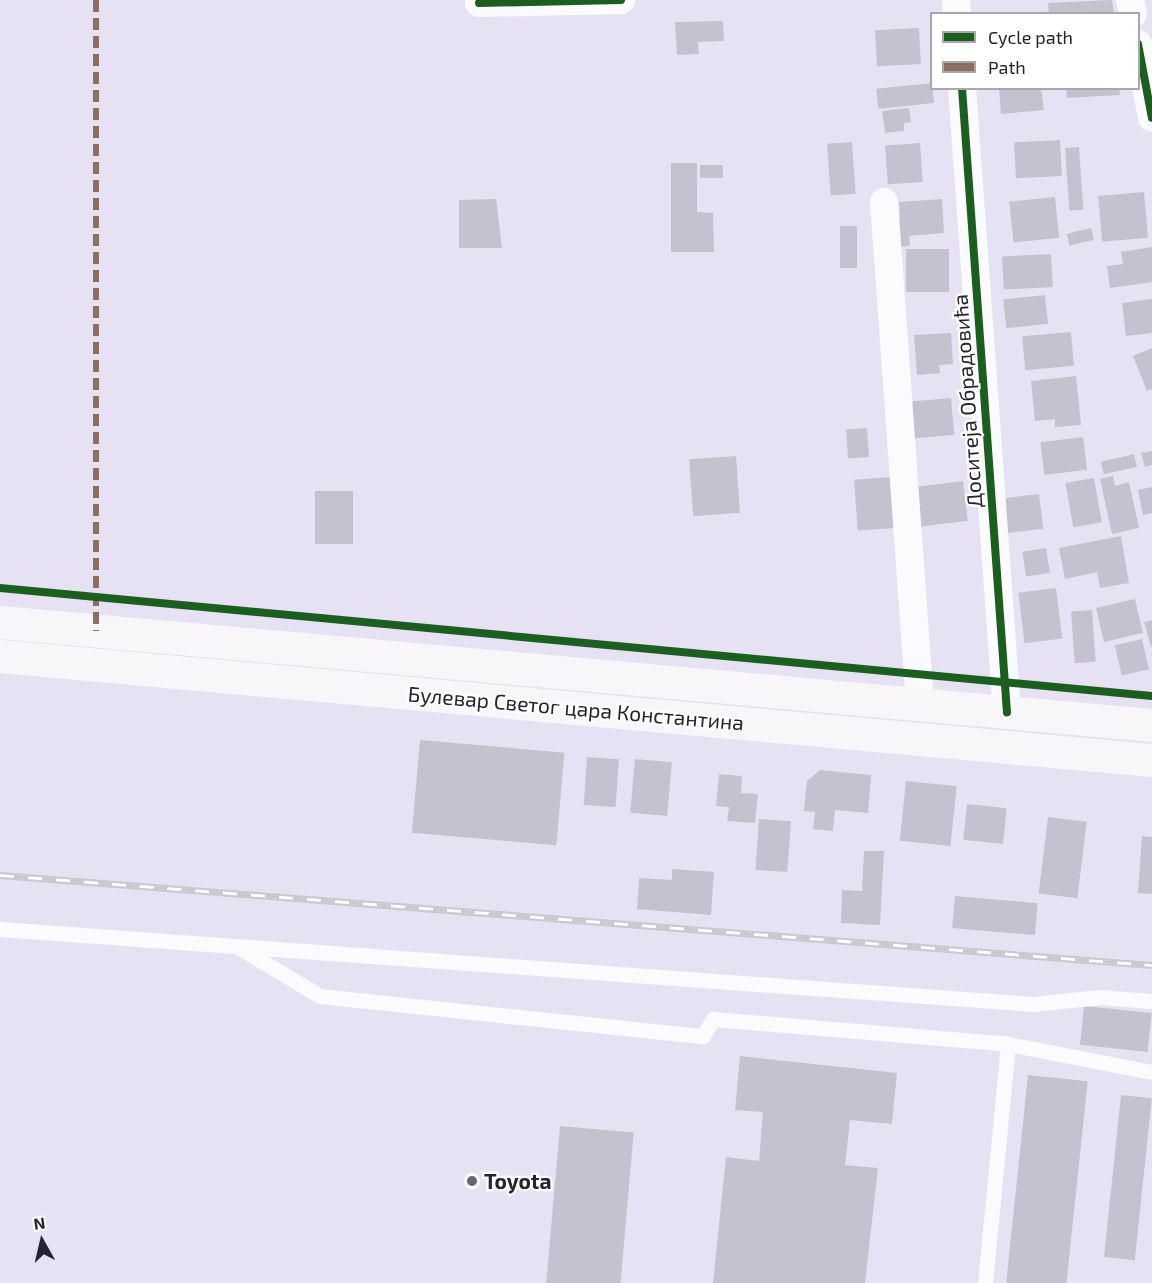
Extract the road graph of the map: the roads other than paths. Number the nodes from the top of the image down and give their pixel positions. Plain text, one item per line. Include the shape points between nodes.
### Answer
1 (621, 0) edge
2 (479, 3) dead end
3 (1140, 55) edge
4 (962, 90) edge
5 (1152, 118) edge
6 (884, 202) dead end
7 (0, 622) edge
8 (0, 656) edge
9 (920, 704) junction
10 (1008, 712) junction
11 (1152, 725) edge
12 (1152, 760) edge
13 (0, 929) edge
14 (235, 946) junction
15 (1152, 1001) edge
16 (1008, 1044) junction
17 (1152, 1072) edge
18 (985, 1283) edge

1 - 2 street
3 - 5 street
4 - 10 street, Доситеја Обрадовића
6 - 9 street
7 - 9 main road, Булевар Светог цара Константина
8 - 12 main road, Булевар Светог цара Константина
9 - 10 main road, Булевар Светог цара Константина
10 - 11 main road, Булевар Светог цара Константина
13 - 14 lane
14 - 15 lane via 1033,1004 1100,997
14 - 16 lane via 320,996 703,1036 713,1019
16 - 17 lane
16 - 18 lane

